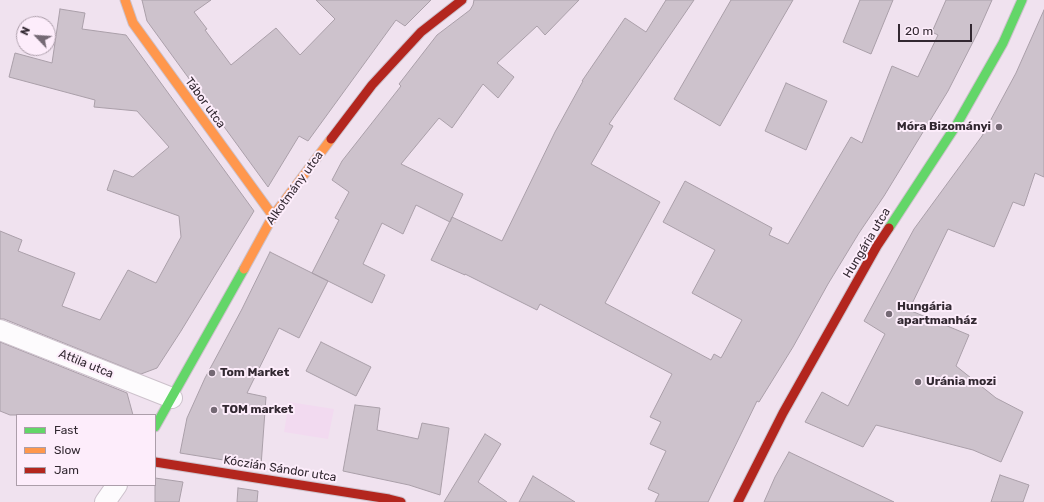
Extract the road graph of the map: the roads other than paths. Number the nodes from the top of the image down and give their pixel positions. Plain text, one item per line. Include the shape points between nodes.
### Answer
1 (125, 0) edge
2 (462, 0) edge
3 (1022, 0) edge
4 (273, 216) junction
5 (0, 330) edge
6 (172, 398) junction
7 (156, 425) edge
8 (156, 462) edge
9 (116, 486) edge
10 (105, 502) edge
11 (402, 502) edge
12 (738, 502) edge

1 - 4 street, Tábor utca via 133,23
2 - 4 street, Alkotmány utca via 421,32 372,85
3 - 12 street, Hungária utca via 1003,43 957,124 877,246 783,413
4 - 6 street, Alkotmány utca
5 - 6 street, Attila utca
6 - 7 street, Alkotmány utca
8 - 11 street, Kóczián Sándor utca
9 - 10 street

